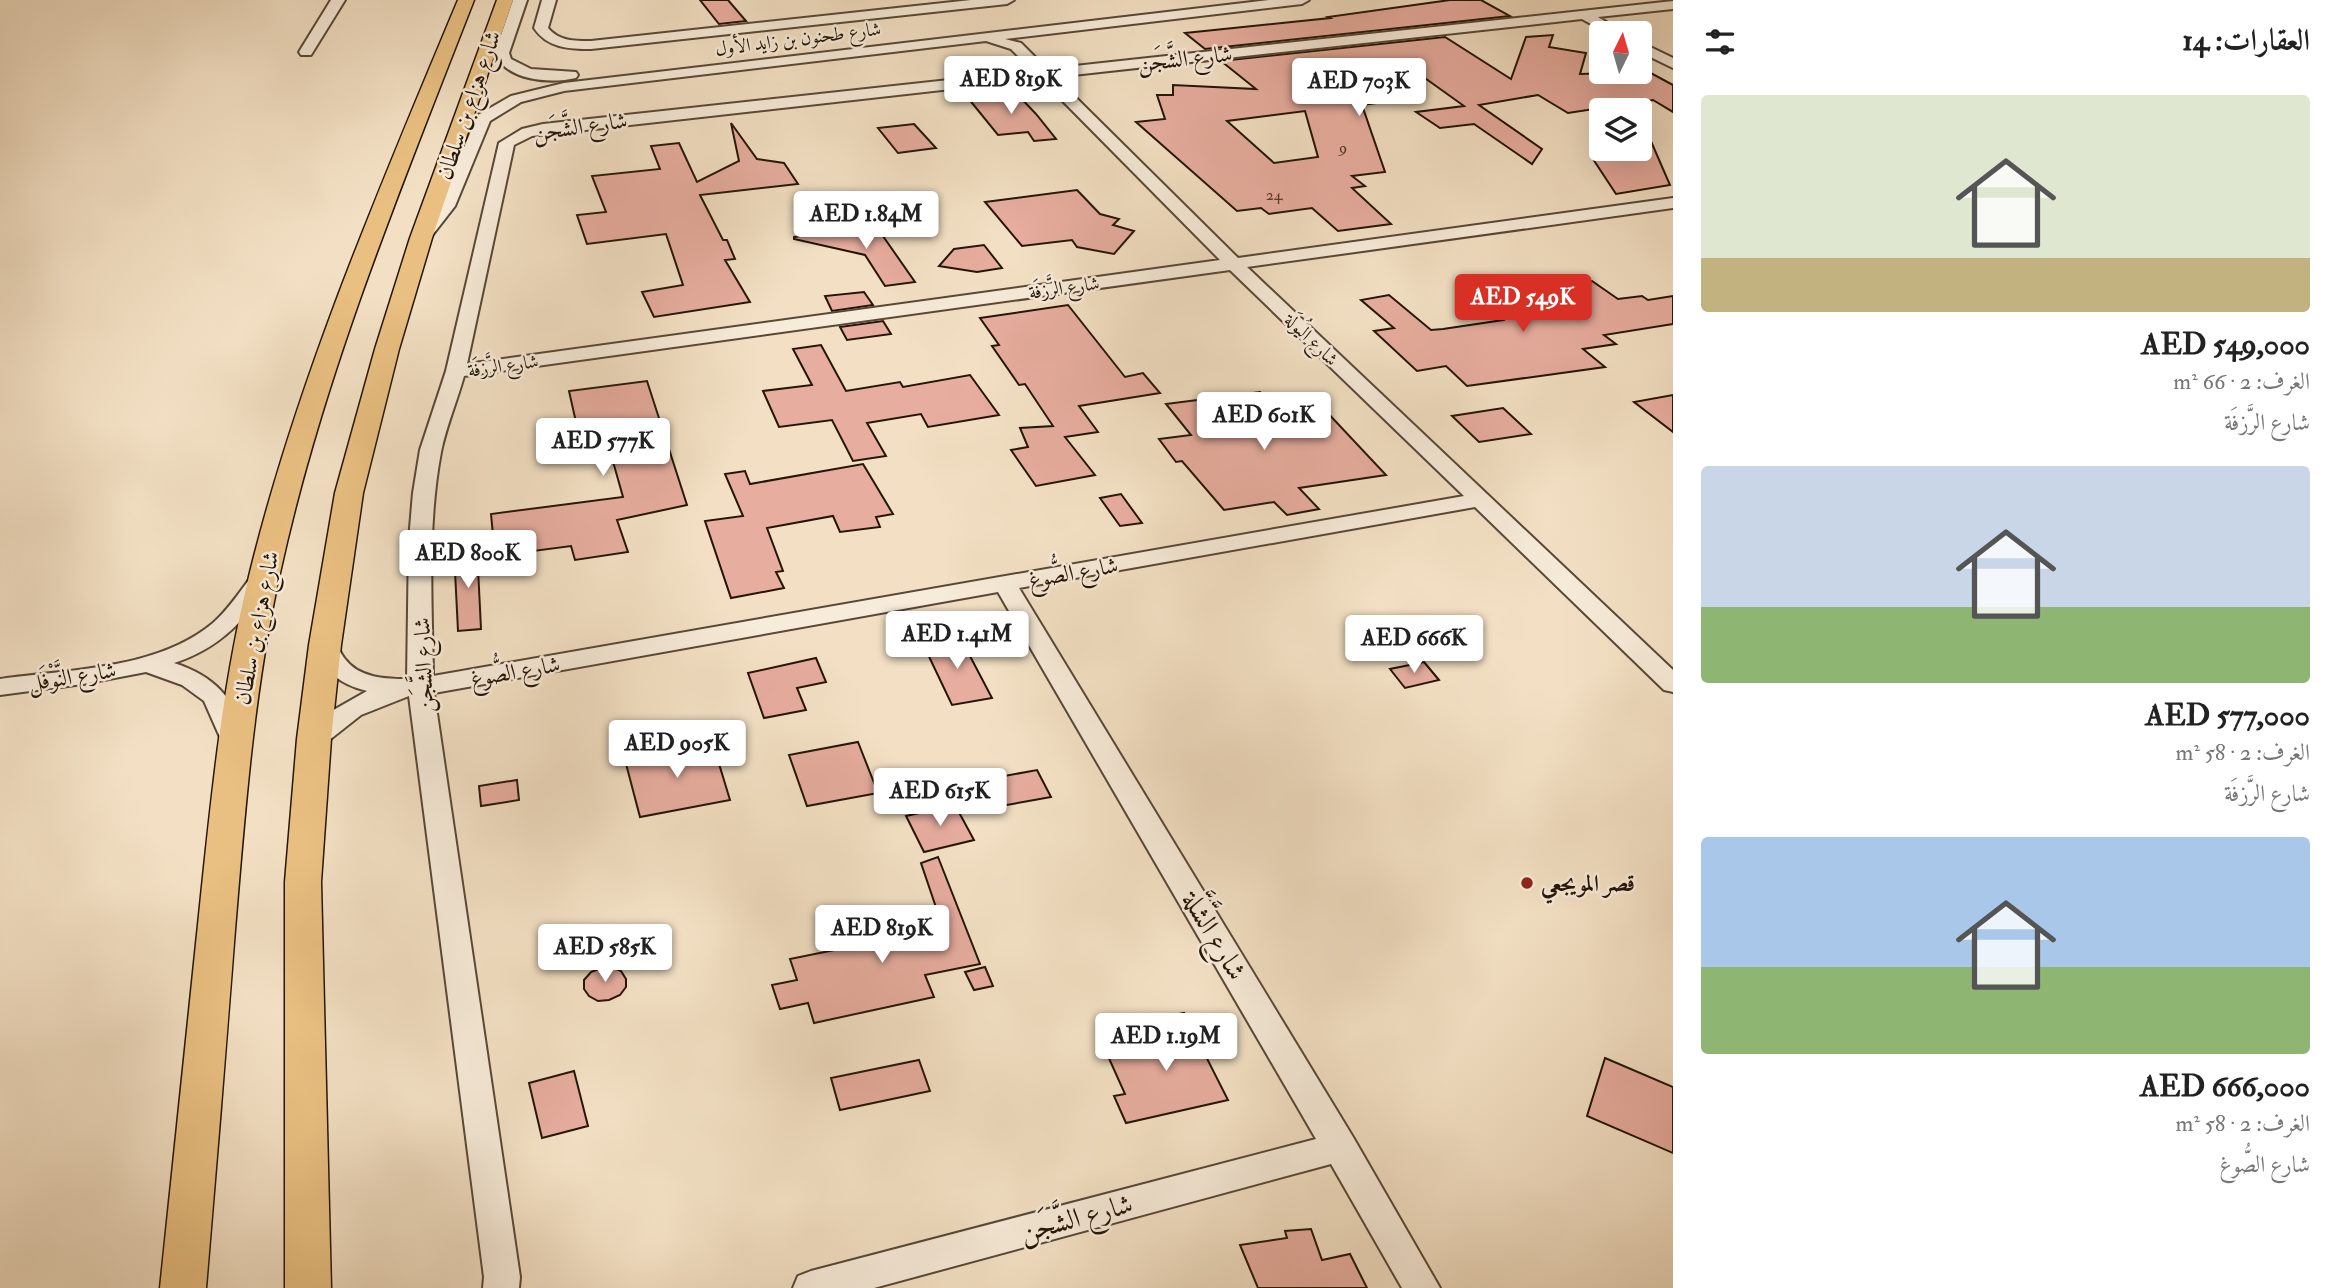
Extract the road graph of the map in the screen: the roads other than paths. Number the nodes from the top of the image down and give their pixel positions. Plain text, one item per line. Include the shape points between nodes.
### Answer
1 (338, 0) edge
2 (466, 0) edge
3 (505, 0) edge
4 (520, 0) edge
5 (549, 0) edge
6 (1007, 0) edge
7 (1222, 0) edge
8 (1302, 0) edge
9 (973, 4) junction
10 (1673, 5) edge
11 (1583, 14) junction
12 (1596, 21) edge
13 (986, 23) junction
14 (1023, 34) junction
15 (306, 52) dead end
16 (1652, 53) edge
17 (1673, 64) edge
18 (1044, 74) junction
19 (1673, 203) edge
20 (421, 238) junction
21 (1234, 264) junction
22 (456, 371) junction
23 (1478, 500) junction
24 (264, 575) junction
25 (1005, 584) junction
26 (325, 645) junction
27 (145, 664) junction
28 (1673, 684) edge
29 (0, 687) edge
30 (412, 688) junction
31 (314, 739) junction
32 (234, 746) junction
33 (1341, 1147) junction
34 (504, 1284) edge
35 (183, 1288) edge
36 (307, 1288) edge
37 (811, 1288) edge
38 (1422, 1288) edge

1 - 15 street
2 - 24 main road, شارع هزاع بن سلطان via 328,352
3 - 20 main road, شارع هزاع بن سلطان
4 - 13 street, شارع طحنون بن زايد الأول via 502,57 520,70 548,75 597,73
5 - 9 street via 541,28 544,33 563,43 591,46
6 - 9 street
7 - 14 street, شارع طحنون بن زايد الأول
8 - 14 street, شارع طحنون بن زايد الأول
9 - 13 street
10 - 11 street, شارع الشَّجَن
11 - 12 street
11 - 18 street, شارع الشَّجَن
13 - 14 street, شارع طحنون بن زايد الأول
13 - 14 street
13 - 20 street, شارع طحنون بن زايد الأول via 564,87 516,99 483,118 447,206
14 - 18 street, شارع اليُولَة
16 - 17 street
18 - 21 street, شارع اليُولَة
18 - 22 street, شارع الشَّجَن via 543,129 515,137 505,149
19 - 21 street, شارع الرَّزفَة
20 - 26 main road, شارع هزاع بن سلطان via 349,493
21 - 22 street, شارع الرَّزفَة
21 - 23 street, شارع اليُولَة
22 - 30 street, شارع الشَّجَن via 431,450 424,493
23 - 25 street, شارع الصُّوغ
23 - 28 street, شارع اليُولَة
24 - 27 street, شارع النَّوْفَل via 217,632 175,655
24 - 32 main road, شارع هزاع بن سلطان
25 - 30 street, شارع الصُّوغ
25 - 33 street, شارع الشَّلَّة
26 - 30 street, شارع الصُّوغ via 328,657 348,677
26 - 31 main road, شارع هزاع بن سلطان
27 - 29 street, شارع النَّوْفَل
27 - 32 street, شارع النَّوْفَل via 175,671 200,683 218,699 229,720
30 - 31 street, شارع الصُّوغ via 352,708
30 - 34 street, شارع الشَّجَن
31 - 36 main road, شارع هزاع بن سلطان via 303,883
32 - 35 main road, شارع هزاع بن سلطان
33 - 37 street, شارع الشَّجَن
33 - 38 street, شارع الشَّلَّة

